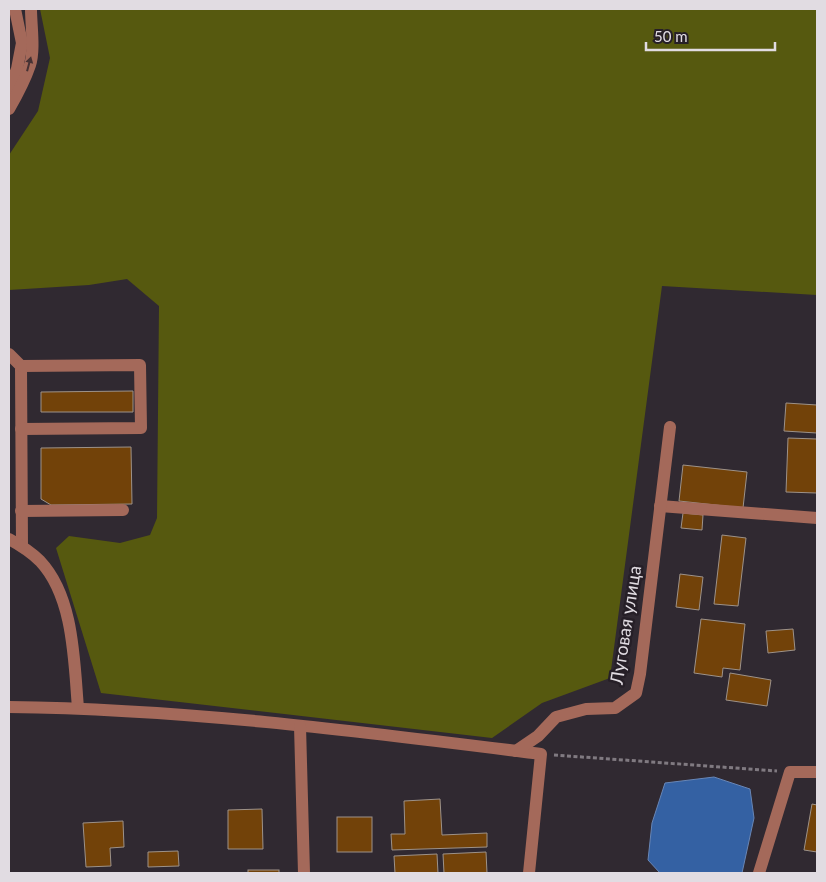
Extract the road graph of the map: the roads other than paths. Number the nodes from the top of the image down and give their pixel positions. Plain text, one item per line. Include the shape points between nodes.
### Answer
1 (16, 9) edge
2 (30, 9) edge
3 (9, 90) edge
4 (9, 108) edge
5 (9, 354) edge
6 (21, 366) junction
7 (670, 427) dead end
8 (21, 428) junction
9 (660, 506) junction
10 (122, 510) dead end
11 (21, 511) junction
12 (817, 518) edge
13 (9, 538) edge
14 (15, 545) edge
15 (9, 707) edge
16 (78, 708) junction
17 (300, 726) junction
18 (516, 751) junction
19 (817, 772) edge
20 (304, 873) edge
21 (529, 873) edge
22 (759, 873) edge

1 - 3 street via 22,43
4 -> 2 street via 30,64
5 - 6 street
6 - 8 street
6 - 8 street via 140,365 141,428
7 - 9 street, Луговая улица
8 - 11 street
9 - 12 street
9 - 18 street, Луговая улица via 636,693 615,708 556,717 538,736
10 - 11 street
11 - 14 street
13 - 14 street
14 - 16 street via 40,561 65,606 74,655
15 - 16 street
16 - 17 street
17 - 18 street
17 - 20 street
18 - 21 street via 541,754
19 - 22 street via 790,772

